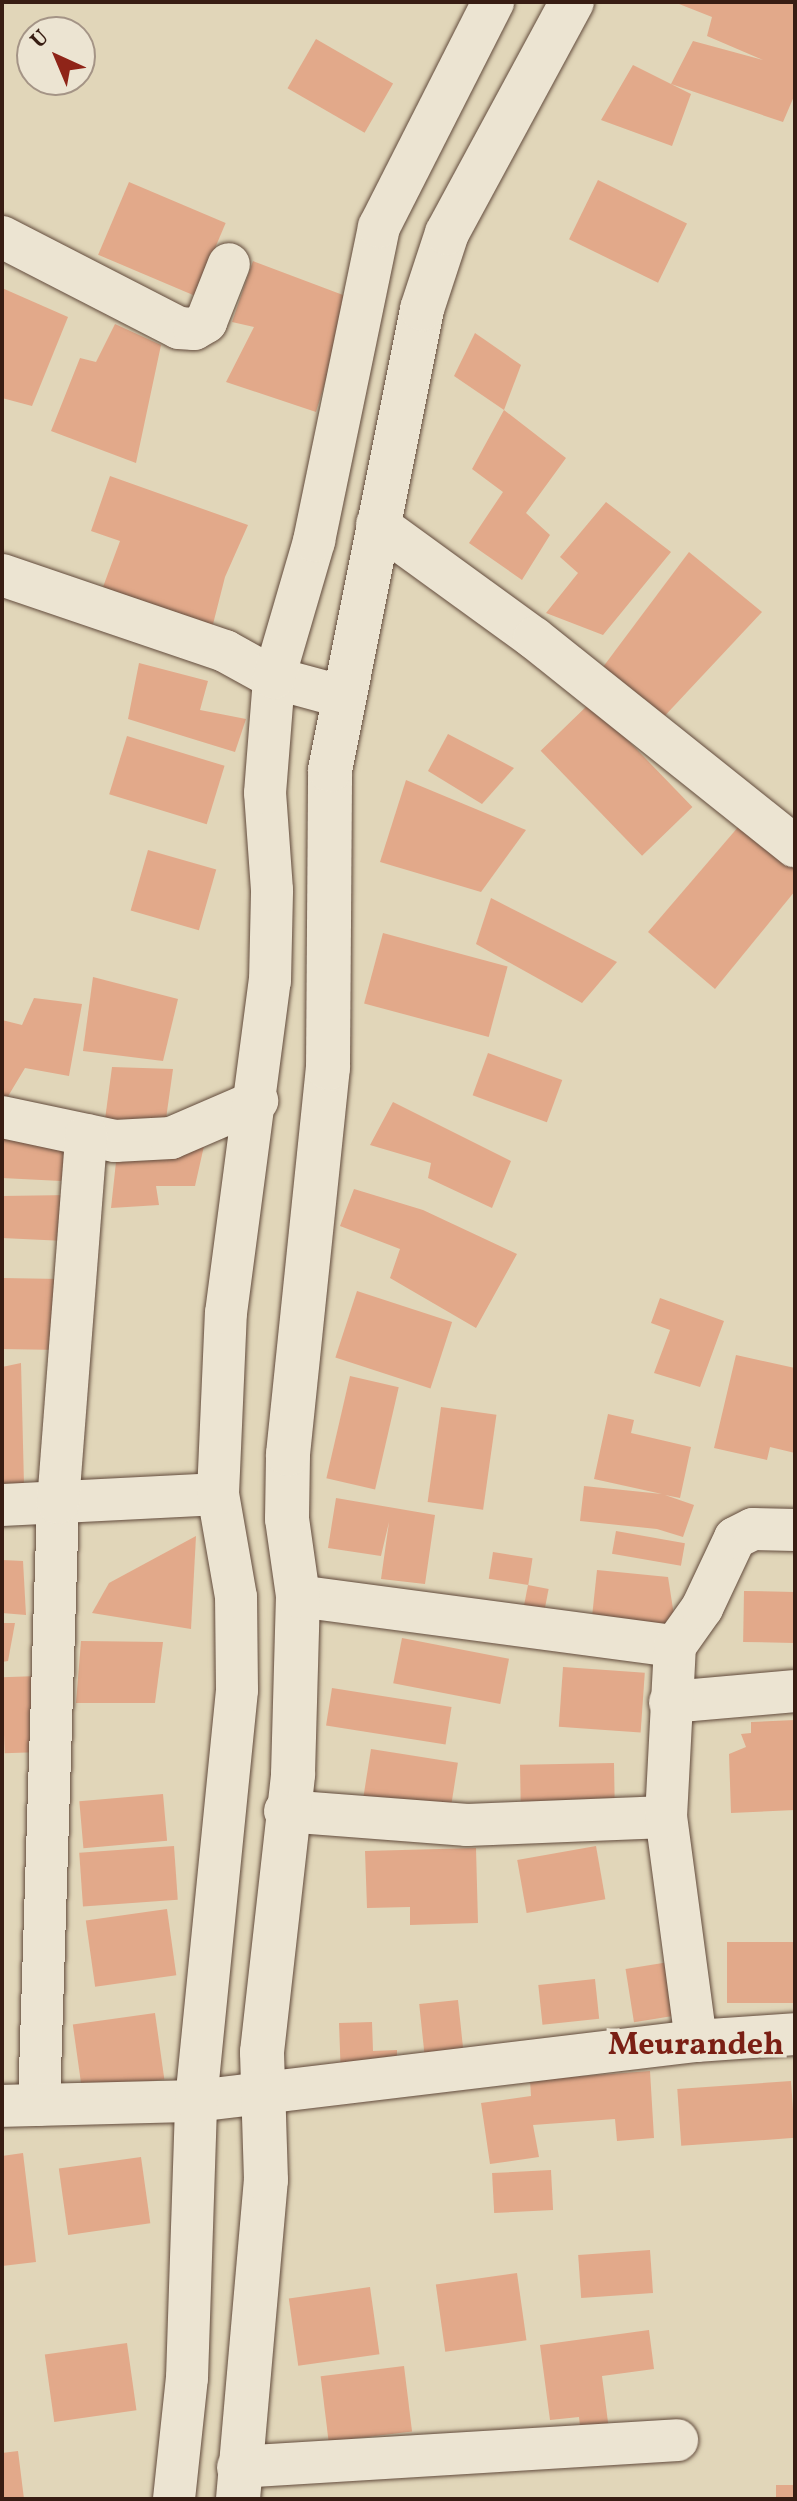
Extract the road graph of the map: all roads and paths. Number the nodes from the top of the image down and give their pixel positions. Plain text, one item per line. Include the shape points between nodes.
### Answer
1 (493, 2) edge
2 (572, 2) edge
3 (2, 237) edge
4 (229, 264) dead end
5 (377, 524) junction
6 (2, 575) edge
7 (304, 686) junction
8 (795, 846) edge
9 (257, 1101) junction
10 (2, 1117) edge
11 (86, 1135) junction
12 (218, 1494) junction
13 (58, 1503) junction
14 (2, 1505) edge
15 (795, 1530) edge
16 (298, 1596) junction
17 (675, 1646) junction
18 (795, 1691) edge
19 (670, 1702) junction
20 (285, 1811) junction
21 (666, 1817) junction
22 (795, 2034) edge
23 (696, 2041) junction
24 (231, 2096) junction
25 (20, 2106) edge
26 (677, 2440) dead end
27 (238, 2483) edge
28 (174, 2499) edge

1 - 7 street via 379,227 314,541
2 - 5 street via 447,233 422,309
3 - 4 street via 179,328 194,329 206,322
5 - 7 street
5 - 8 street via 534,638
6 - 7 street via 225,651
7 - 9 street via 265,793 272,890 270,981
7 - 16 street via 330,770 328,1068 288,1454 287,1519
9 - 11 street via 171,1138 115,1141
9 - 12 street via 226,1313
10 - 11 street
11 - 13 street
12 - 13 street
12 - 24 street via 236,1597
13 - 14 street
13 - 25 street via 48,1947
15 - 17 street via 753,1529 735,1538 702,1608
16 - 17 street
16 - 20 street via 293,1774
17 - 19 street
18 - 19 street
19 - 21 street
20 - 21 street via 467,1825 567,1825
20 - 24 street via 262,2052
21 - 23 street
22 - 23 street
23 - 24 street
24 - 25 street
24 - 27 street via 266,2180
24 - 28 street via 187,2378
26 - 27 street

